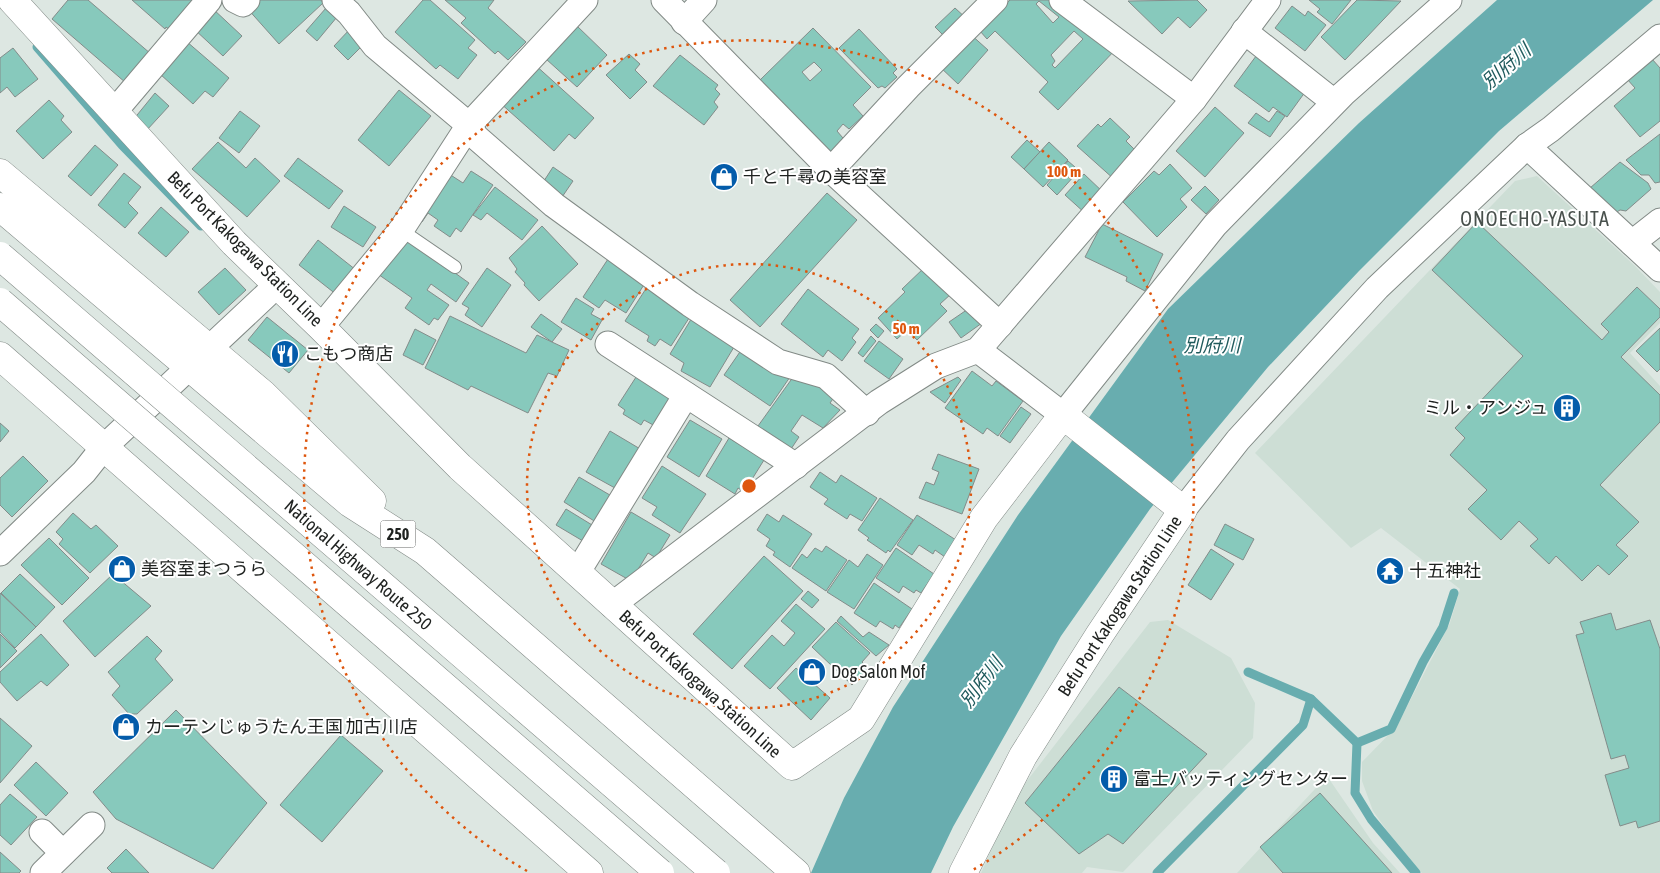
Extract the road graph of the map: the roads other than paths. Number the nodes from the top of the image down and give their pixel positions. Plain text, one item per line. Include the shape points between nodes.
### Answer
1 (12, 0) edge
2 (209, 0) edge
3 (235, 0) edge
4 (247, 0) edge
5 (335, 0) edge
6 (585, 0) edge
7 (664, 0) edge
8 (704, 0) edge
9 (995, 0) edge
10 (1062, 0) edge
11 (1268, 0) edge
12 (1449, 0) edge
13 (684, 22) junction
14 (1244, 31) junction
15 (1660, 37) edge
16 (1194, 99) junction
17 (1334, 102) junction
18 (114, 112) junction
19 (469, 125) junction
20 (1527, 146) junction
21 (831, 170) junction
22 (0, 174) edge
23 (0, 207) edge
24 (1660, 221) edge
25 (401, 230) junction
26 (1632, 243) junction
27 (0, 256) edge
28 (455, 267) dead end
29 (1660, 269) edge
30 (277, 285) junction
31 (0, 302) edge
32 (1000, 325) junction
33 (321, 327) junction
34 (608, 344) dead end
35 (209, 349) junction
36 (978, 350) junction
37 (0, 356) edge
38 (189, 368) junction
39 (686, 395) junction
40 (866, 413) junction
41 (1068, 419) junction
42 (103, 448) junction
43 (796, 466) junction
44 (1178, 506) junction
45 (425, 551) junction
46 (0, 553) edge
47 (576, 573) junction
48 (612, 605) junction
49 (92, 825) dead end
50 (42, 832) dead end
51 (62, 853) junction
52 (793, 870) edge
53 (43, 873) edge
54 (589, 873) edge
55 (660, 873) edge
56 (716, 873) edge
57 (963, 873) edge

1 - 18 main road, Befu Port Kakogawa Station Line
2 - 18 street
3 - 4 street via 243,4
5 - 19 street via 375,46
6 - 19 street
7 - 13 street
8 - 13 street
9 - 21 street
10 - 16 street
11 - 14 street
12 - 17 street
13 - 21 street
14 - 16 street
14 - 17 street
15 - 20 street
16 - 32 street
17 - 41 street via 1215,225
18 - 30 main road, Befu Port Kakogawa Station Line
19 - 25 street
19 - 40 street via 476,137 554,205 778,362 826,376
20 - 26 street
20 - 44 street via 1377,288
21 - 32 street
22 - 35 main road, 250
23 - 38 main road, 250
24 - 26 street
25 - 28 lane
25 - 33 street
26 - 29 street
27 - 56 main road, National Highway Route 250, bridge
30 - 33 main road, Befu Port Kakogawa Station Line
30 - 35 street
31 - 55 main road, National Highway Route 250, bridge
32 - 36 street
33 - 47 main road, Befu Port Kakogawa Station Line via 460,467
34 - 39 street
35 - 38 street
35 - 45 main road, 250 via 263,394
36 - 40 street via 936,366
36 - 41 street
37 - 42 main road
38 - 42 street
38 - 45 main road, 250 via 350,503
39 - 43 street
39 - 47 street
40 - 43 street
41 - 44 main road, Befu Port Kakogawa Station Line
41 - 48 main road, Befu Port Kakogawa Station Line via 984,518 861,719 792,766
42 - 46 street via 71,485
42 - 54 main road
43 - 48 street
44 - 57 main road, Befu Port Kakogawa Station Line via 1023,756
45 - 52 main road, 250
47 - 48 main road, Befu Port Kakogawa Station Line
49 - 51 street
50 - 51 street
51 - 53 street

